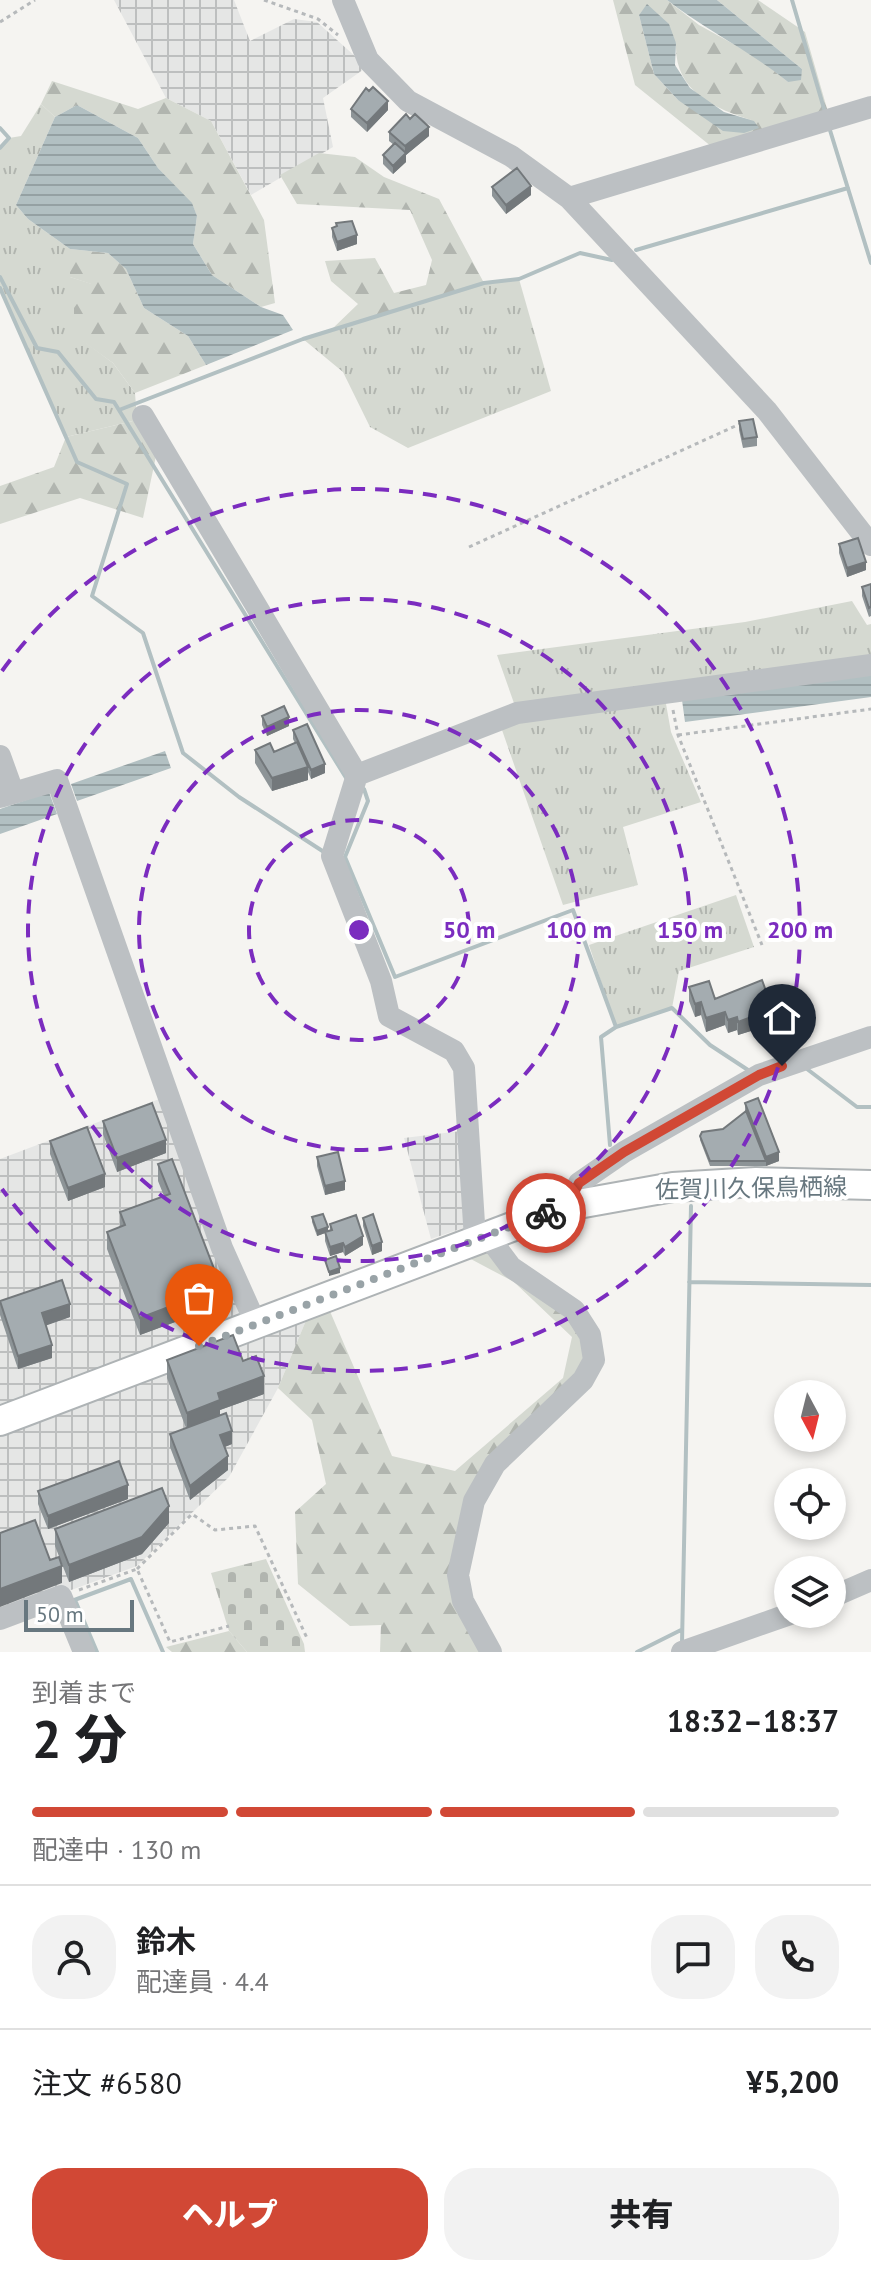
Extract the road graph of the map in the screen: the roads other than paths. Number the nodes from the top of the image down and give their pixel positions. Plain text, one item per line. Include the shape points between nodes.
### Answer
1 (343, 0) edge
2 (871, 107) edge
3 (569, 198) junction
4 (143, 416) dead end
5 (871, 545) edge
6 (871, 665) edge
7 (0, 756) edge
8 (356, 783) junction
9 (6, 794) edge
10 (871, 1037) edge
11 (871, 1185) edge
12 (567, 1206) junction
13 (481, 1237) junction
14 (256, 1324) junction
15 (0, 1421) edge
16 (871, 1580) edge
17 (846, 1591) edge
18 (0, 1619) edge
19 (774, 1620) edge
20 (84, 1652) edge
21 (491, 1652) edge
22 (682, 1652) edge

1 - 3 street via 368,60 408,101 511,156
2 - 3 street
3 - 5 street via 767,411
4 - 8 street
6 - 8 street via 517,713
7 - 9 street
8 - 13 street via 332,856 381,981 389,1016 454,1051 464,1068
9 - 14 street via 57,780 222,1248
10 - 12 street via 759,1075 624,1152 579,1183
11 - 12 main road, 佐賀川久保鳥栖線 via 756,1182 673,1187
12 - 13 main road, 佐賀川久保鳥栖線
13 - 14 main road, 佐賀川久保鳥栖線
13 - 21 street via 511,1267 574,1310 590,1335 594,1360 583,1380 495,1464 474,1501 458,1575 463,1601
14 - 15 main road, 佐賀川久保鳥栖線
16 - 17 street
18 - 20 street via 63,1602
19 - 22 street

